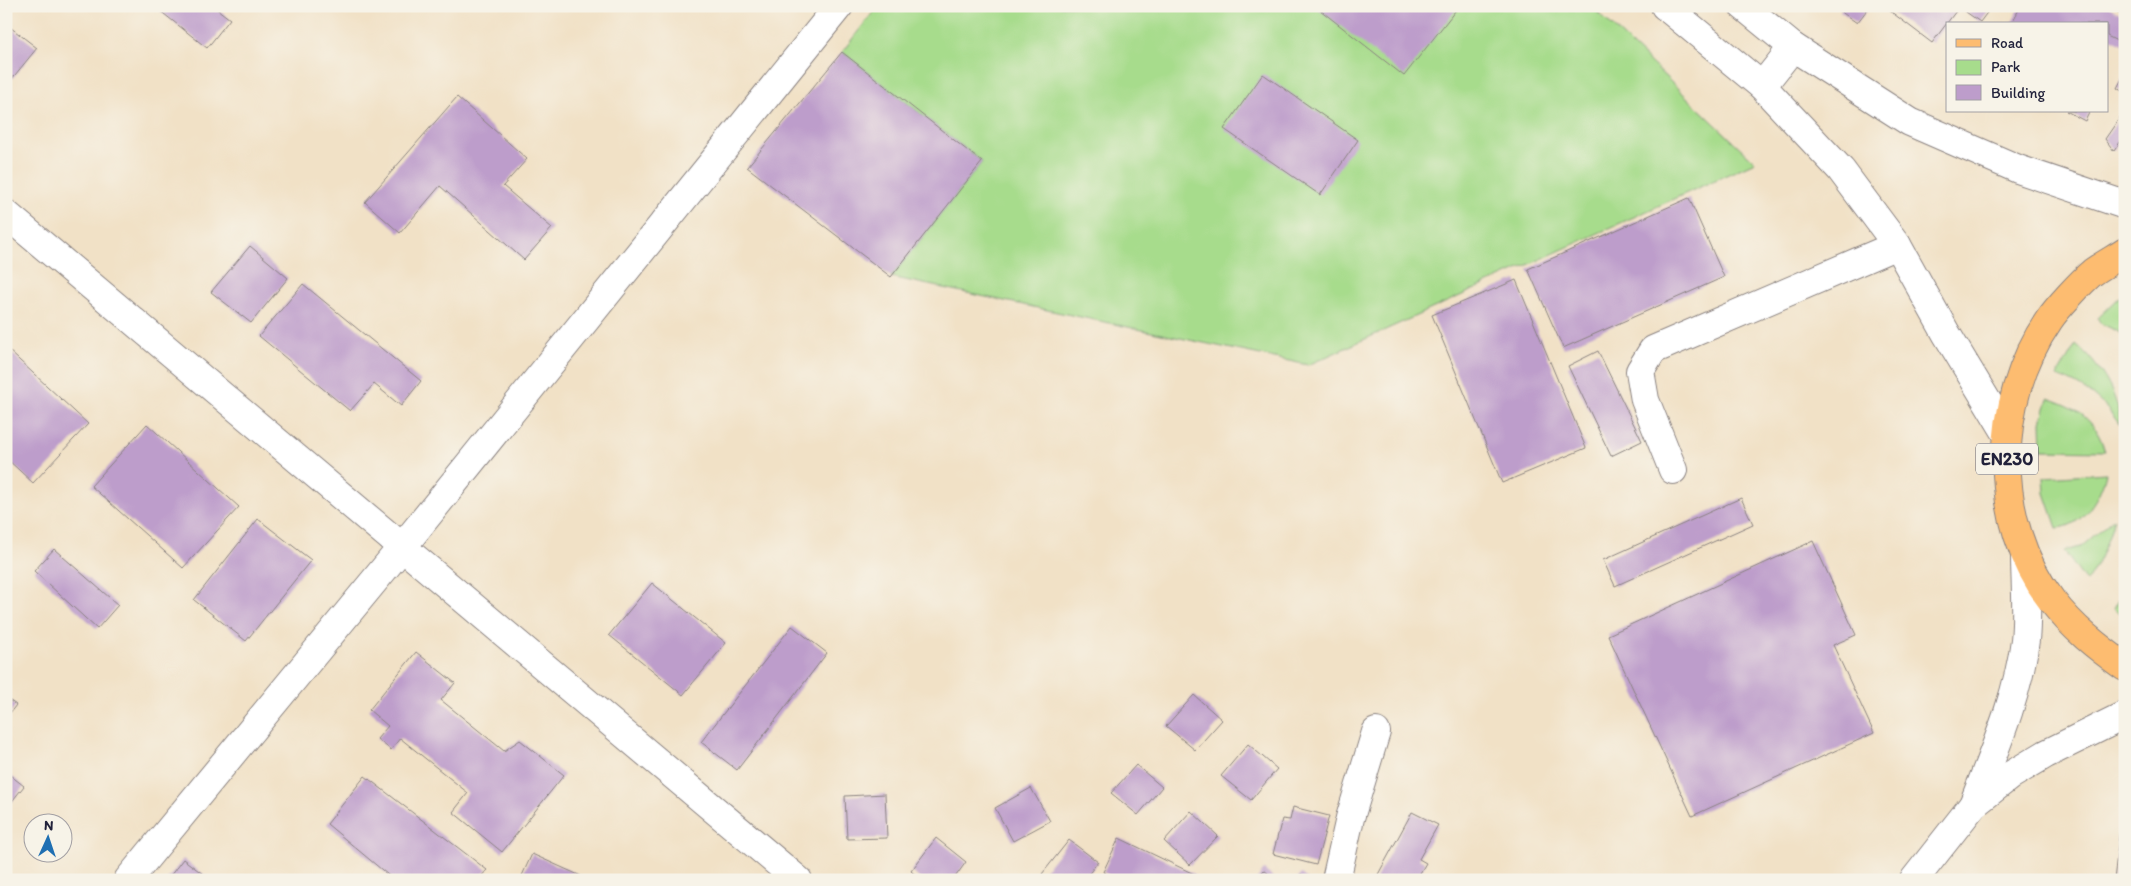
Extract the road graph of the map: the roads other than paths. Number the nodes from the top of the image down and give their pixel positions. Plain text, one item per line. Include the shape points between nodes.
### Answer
1 (839, 6) edge
2 (1665, 6) edge
3 (1743, 6) edge
4 (1793, 47) junction
5 (1762, 86) junction
6 (2125, 205) edge
7 (6, 214) edge
8 (1897, 245) junction
9 (2125, 252) edge
10 (2006, 434) junction
11 (1673, 470) dead end
12 (403, 546) junction
13 (2025, 555) junction
14 (2125, 667) edge
15 (2125, 714) edge
16 (1376, 732) dead end
17 (1973, 805) junction
18 (128, 880) edge
19 (798, 880) edge
20 (1336, 880) edge
21 (1914, 880) edge

1 - 12 street
2 - 5 street
3 - 4 street
4 - 5 street
4 - 6 street via 1910,122 2018,169
5 - 8 street via 1841,170
7 - 12 street
8 - 10 street
8 - 11 street via 1653,350 1640,370 1645,400
9 - 10 main road, EN230 via 2091,274 2050,320 2020,374
10 - 13 main road, EN230 via 2008,496
12 - 18 street
12 - 19 street
13 - 14 main road, EN230 via 2052,600 2087,640
13 - 17 street via 2025,638 2016,686
15 - 17 street via 2046,754
16 - 20 street via 1350,818
17 - 21 street

